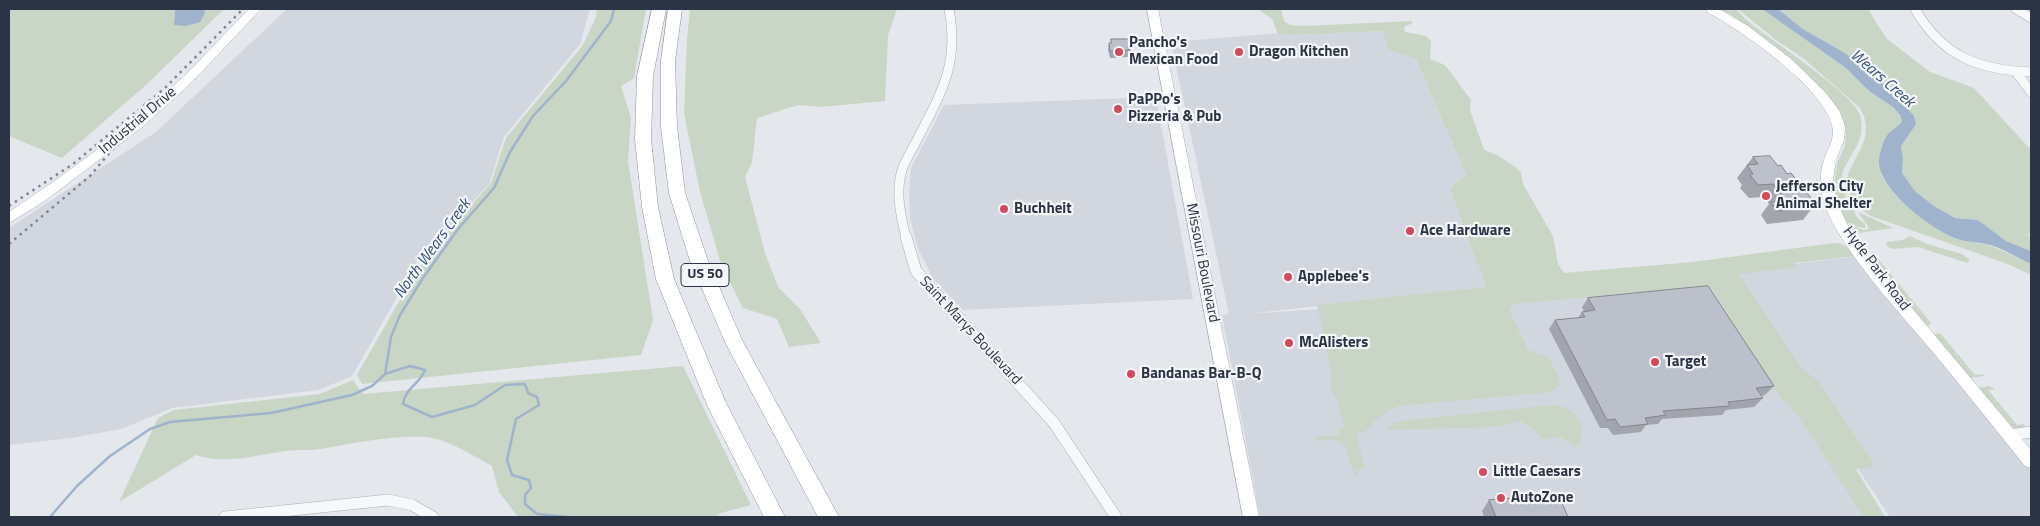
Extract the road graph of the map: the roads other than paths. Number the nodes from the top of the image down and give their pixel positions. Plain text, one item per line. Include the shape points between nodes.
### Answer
1 (255, 9) edge
2 (659, 9) edge
3 (675, 9) edge
4 (949, 9) edge
5 (1152, 9) edge
6 (1712, 9) edge
7 (1914, 9) edge
8 (2016, 9) edge
9 (2031, 18) edge
10 (2016, 72) junction
11 (2031, 72) edge
12 (2031, 92) edge
13 (9, 218) edge
14 (2031, 432) edge
15 (2010, 435) junction
16 (2031, 461) edge
17 (225, 517) edge
18 (432, 517) edge
19 (776, 517) edge
20 (829, 517) edge
21 (1116, 517) edge
22 (1251, 517) edge

1 - 13 main road, Industrial Drive via 185,82 137,125
2 - 19 highway, US 50 via 645,76 643,139 650,207 665,279 717,405
3 - 20 highway, US 50 via 668,61 669,127 677,193 699,261 734,342
4 - 21 street, Saint Marys Boulevard via 954,56 947,81 902,171 900,204 907,248 916,272 1054,423
5 - 22 main road, Missouri Boulevard
6 - 15 main road, Hyde Park Road via 1747,30 1813,84 1832,108 1839,138 1826,178 1840,223 1887,287
7 - 10 street via 1930,33 1961,58 1990,68
8 - 9 street
10 - 11 street
10 - 12 street
14 - 15 street
15 - 16 main road, Hyde Park Road
17 - 18 street via 388,500 407,502

